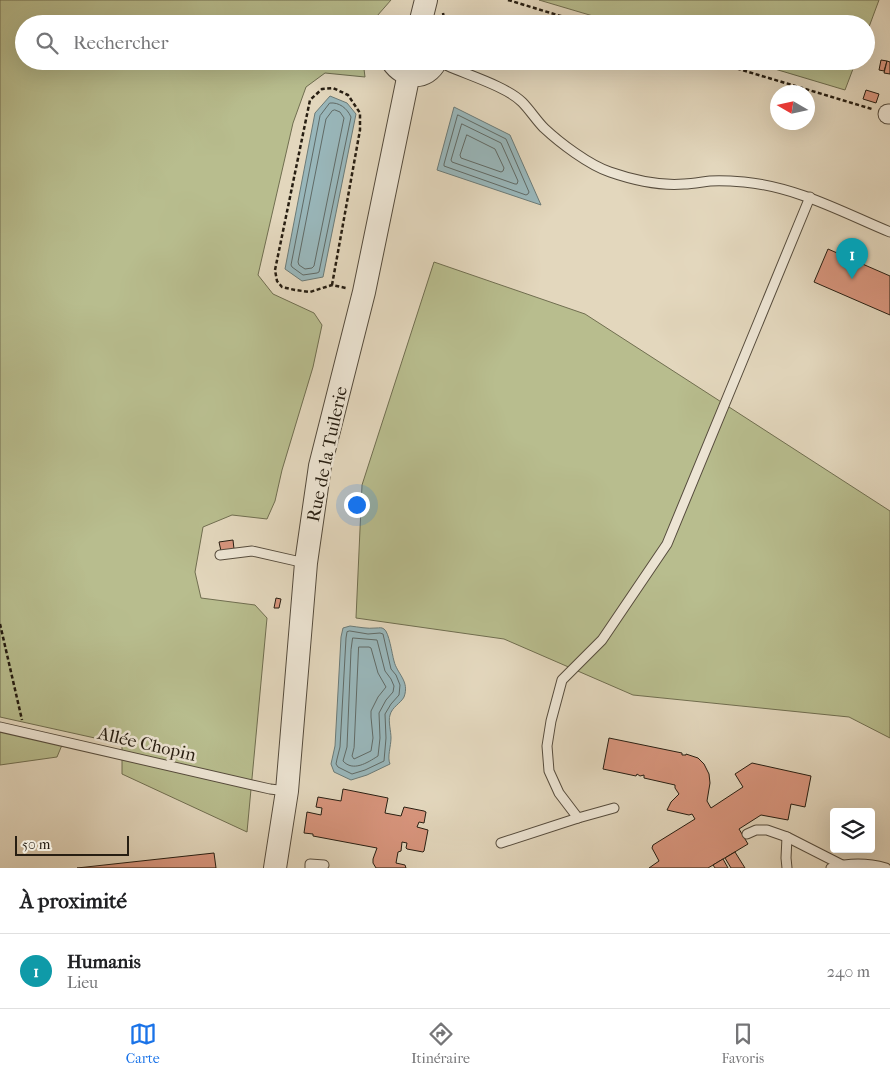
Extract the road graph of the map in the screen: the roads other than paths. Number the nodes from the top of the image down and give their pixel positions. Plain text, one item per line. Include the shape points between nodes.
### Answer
1 (426, 0) edge
2 (422, 15) edge
3 (402, 70) edge
4 (405, 70) edge
5 (429, 70) edge
6 (457, 70) edge
7 (810, 197) junction
8 (890, 232) edge
9 (220, 555) dead end
10 (306, 563) junction
11 (0, 727) edge
12 (287, 791) junction
13 (614, 808) dead end
14 (578, 818) junction
15 (747, 834) dead end
16 (788, 837) junction
17 (501, 843) dead end
18 (324, 865) dead end
19 (842, 865) junction
20 (275, 868) edge
21 (310, 868) edge
22 (786, 868) edge
23 (830, 868) edge
24 (886, 868) edge

1 - 2 street
3 - 10 street, Rue de la Tuilerie via 406,83 364,292 320,466
4 - 5 street via 416,75
6 - 7 lane via 511,93 544,128 580,156 608,171 659,184 745,182
7 - 8 lane
7 - 14 lane via 667,544 602,640 562,680 546,746 549,771 559,793
9 - 10 lane via 252,551
10 - 12 street, Rue de la Tuilerie
11 - 12 lane, Allée Chopin
12 - 20 street, Rue de la Tuilerie
13 - 14 lane
14 - 17 lane
15 - 16 lane via 767,830
16 - 19 lane
16 - 22 lane
18 - 21 lane via 310,864
19 - 23 lane
19 - 24 lane

